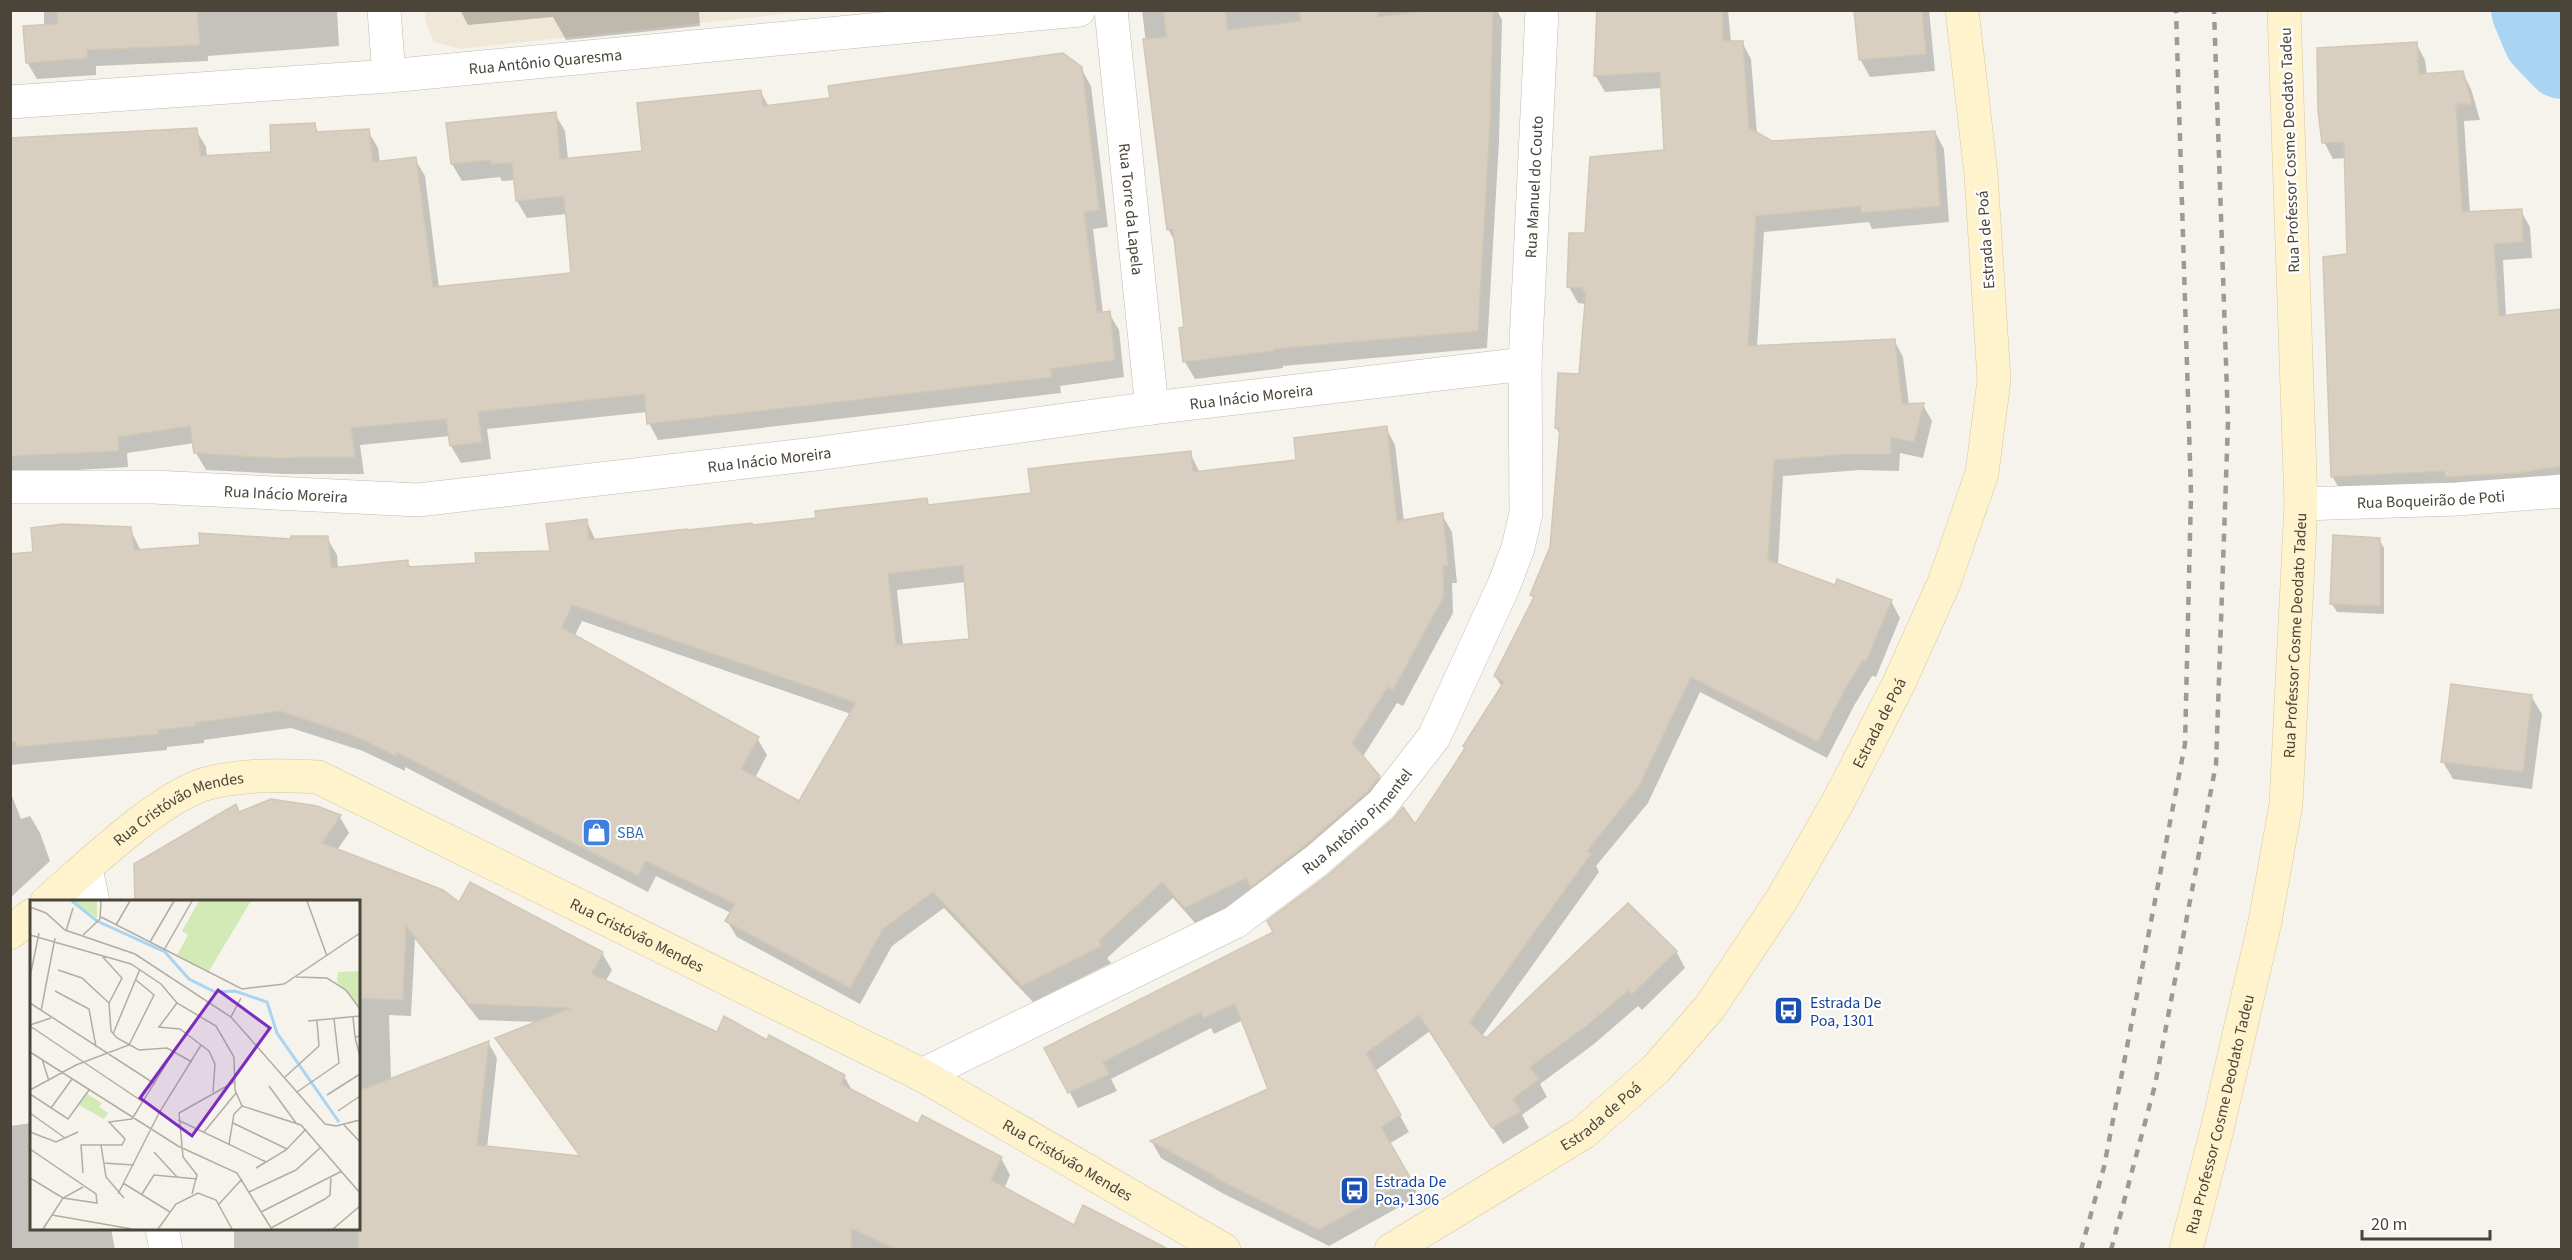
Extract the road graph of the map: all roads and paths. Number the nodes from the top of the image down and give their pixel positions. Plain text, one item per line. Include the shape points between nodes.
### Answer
1 (384, 10) edge
2 (1079, 10) edge
3 (1110, 10) edge
4 (1542, 10) edge
5 (1962, 10) edge
6 (2284, 10) edge
7 (388, 76) junction
8 (10, 102) edge
9 (1525, 364) junction
10 (1152, 408) junction
11 (10, 487) edge
12 (2562, 491) edge
13 (2301, 504) junction
14 (86, 868) junction
15 (49, 900) edge
16 (93, 900) edge
17 (30, 917) edge
18 (10, 933) edge
19 (922, 1075) junction
20 (162, 1230) edge
21 (166, 1250) edge
22 (1224, 1250) edge
23 (1391, 1250) edge
24 (2186, 1250) edge

1 - 7 street
2 - 7 street, Rua Antônio Quaresma
3 - 10 street, Rua Torre da Lapela
4 - 9 street, Rua Manuel do Couto
5 - 23 main road, Estrada de Poá via 1981,174 1994,380 1982,473 1944,583 1899,683 1838,802 1782,899 1710,1007 1656,1069 1583,1133
6 - 13 main road, Rua Professor Cosme Deodato Tadeu
7 - 8 street, Rua Antônio Quaresma
9 - 10 street, Rua Inácio Moreira
9 - 19 street, Rua Antônio Pimentel via 1526,513 1518,548 1434,737 1382,804 1316,861 1234,922
10 - 11 street, Rua Inácio Moreira via 815,454 418,500 153,487
12 - 13 street, Rua Boqueirão de Poti
13 - 24 main road, Rua Professor Cosme Deodato Tadeu via 2286,804 2265,922
14 - 15 main road, Rua Cristóvão Mendes
14 - 16 street
14 - 19 main road, Rua Cristóvão Mendes via 172,800 206,783 260,775 318,777
17 - 18 main road
19 - 22 main road, Rua Cristóvão Mendes
20 - 21 street

